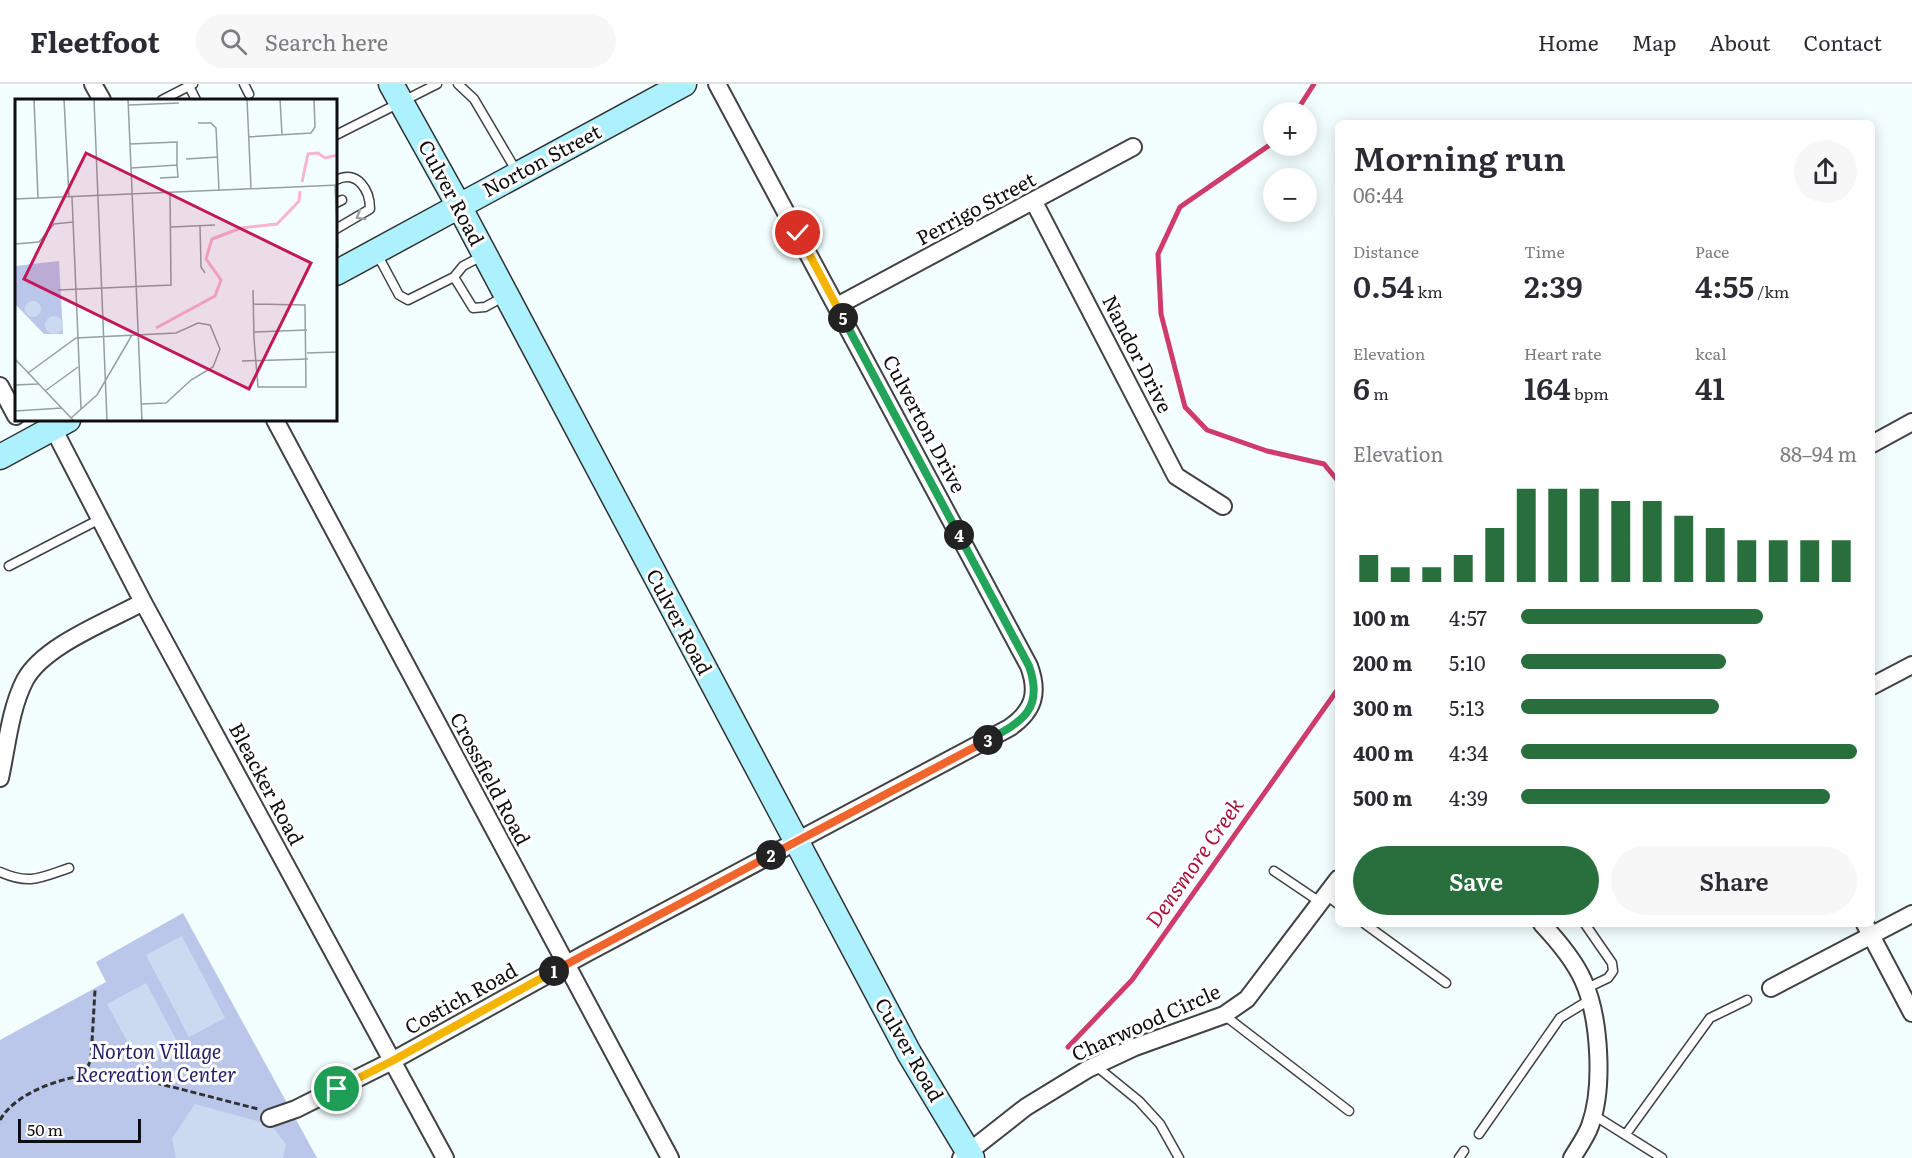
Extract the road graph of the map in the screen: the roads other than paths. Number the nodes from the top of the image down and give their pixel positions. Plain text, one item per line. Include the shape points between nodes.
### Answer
1 (93, 84) edge
2 (244, 84) edge
3 (437, 84) edge
4 (458, 84) edge
5 (684, 84) edge
6 (717, 84) edge
7 (191, 85) edge
8 (396, 92) edge
9 (249, 94) dead end
10 (101, 99) edge
11 (164, 99) edge
12 (338, 134) edge
13 (1133, 147) dead end
14 (518, 174) junction
15 (338, 179) edge
16 (1034, 202) junction
17 (459, 206) junction
18 (338, 228) edge
19 (375, 252) junction
20 (484, 255) junction
21 (338, 272) edge
22 (454, 277) junction
23 (506, 296) junction
24 (837, 306) junction
25 (0, 386) edge
26 (15, 414) edge
27 (276, 422) edge
28 (1912, 422) edge
29 (61, 424) edge
30 (25, 430) edge
31 (1875, 442) edge
32 (0, 457) edge
33 (1223, 506) dead end
34 (100, 519) junction
35 (9, 566) dead end
36 (143, 602) junction
37 (1912, 665) edge
38 (1875, 684) edge
39 (0, 778) edge
40 (796, 842) junction
41 (69, 868) dead end
42 (1274, 871) dead end
43 (0, 872) edge
44 (1335, 885) edge
45 (1328, 900) edge
46 (1912, 914) edge
47 (1369, 927) edge
48 (1544, 927) edge
49 (1587, 927) edge
50 (1868, 930) edge
51 (565, 965) junction
52 (1446, 983) dead end
53 (1771, 988) dead end
54 (1589, 994) junction
55 (1747, 1000) dead end
56 (1912, 1013) edge
57 (1224, 1016) junction
58 (392, 1061) junction
59 (1095, 1066) junction
60 (1349, 1111) dead end
61 (266, 1114) road end
62 (1592, 1114) junction
63 (1479, 1134) dead end
64 (1626, 1134) junction
65 (967, 1156) edge
66 (445, 1158) edge
67 (670, 1158) edge
68 (1179, 1158) edge
69 (1572, 1158) edge
70 (1662, 1158) edge

1 - 10 street
2 - 9 lane
3 - 8 lane
4 - 14 lane via 474,99
5 - 14 main road, Norton Street
6 - 24 street, Culverton Drive
7 - 11 lane
8 - 12 lane
8 - 17 main road, Culver Road
13 - 16 street, Perrigo Street
14 - 17 main road, Norton Street
15 -> 18 lane via 351,175 358,179 370,202 370,209
16 - 24 street, Perrigo Street
16 - 33 street, Nandor Drive via 1176,476
17 - 19 main road, Norton Street
17 - 20 main road, Culver Road
19 - 21 main road, Norton Street
19 - 22 lane via 403,299
20 - 22 lane via 463,266
20 - 23 main road, Culver Road
22 - 23 lane via 473,308 485,307
23 - 40 main road, Culver Road
24 - 40 street, Culverton Drive via 1029,666 1035,696 1027,714 1010,728
25 - 26 street
27 - 51 street, Crossfield Road
28 - 31 street
29 - 30 main road
29 - 34 street, Bleacker Road
30 - 32 main road
34 - 35 lane
34 - 36 street, Bleacker Road
36 - 39 street via 58,648 34,666 15,706
36 - 58 street, Bleacker Road
37 - 38 street
40 - 51 street, Costich Road
40 - 65 main road, Culver Road
41 - 43 lane via 18,880
42 - 45 lane
44 - 45 street, Charwood Circle
45 - 57 street, Charwood Circle via 1247,999
46 - 50 street
47 - 52 lane
48 - 54 street via 1570,959
49 - 54 lane via 1612,963 1613,971
50 - 53 street
50 - 56 street
51 - 58 street, Costich Road
51 - 67 street, Crossfield Road
54 - 62 street via 1598,1059
54 - 63 lane via 1560,1018
55 - 64 lane via 1710,1017
57 - 59 street, Charwood Circle via 1135,1047
57 - 60 lane
58 - 61 street, Costich Road via 296,1109
58 - 66 street, Bleacker Road
59 - 65 street, Charwood Circle via 1026,1107
59 - 68 lane via 1154,1116
62 - 64 lane
62 - 69 street
64 - 70 lane

